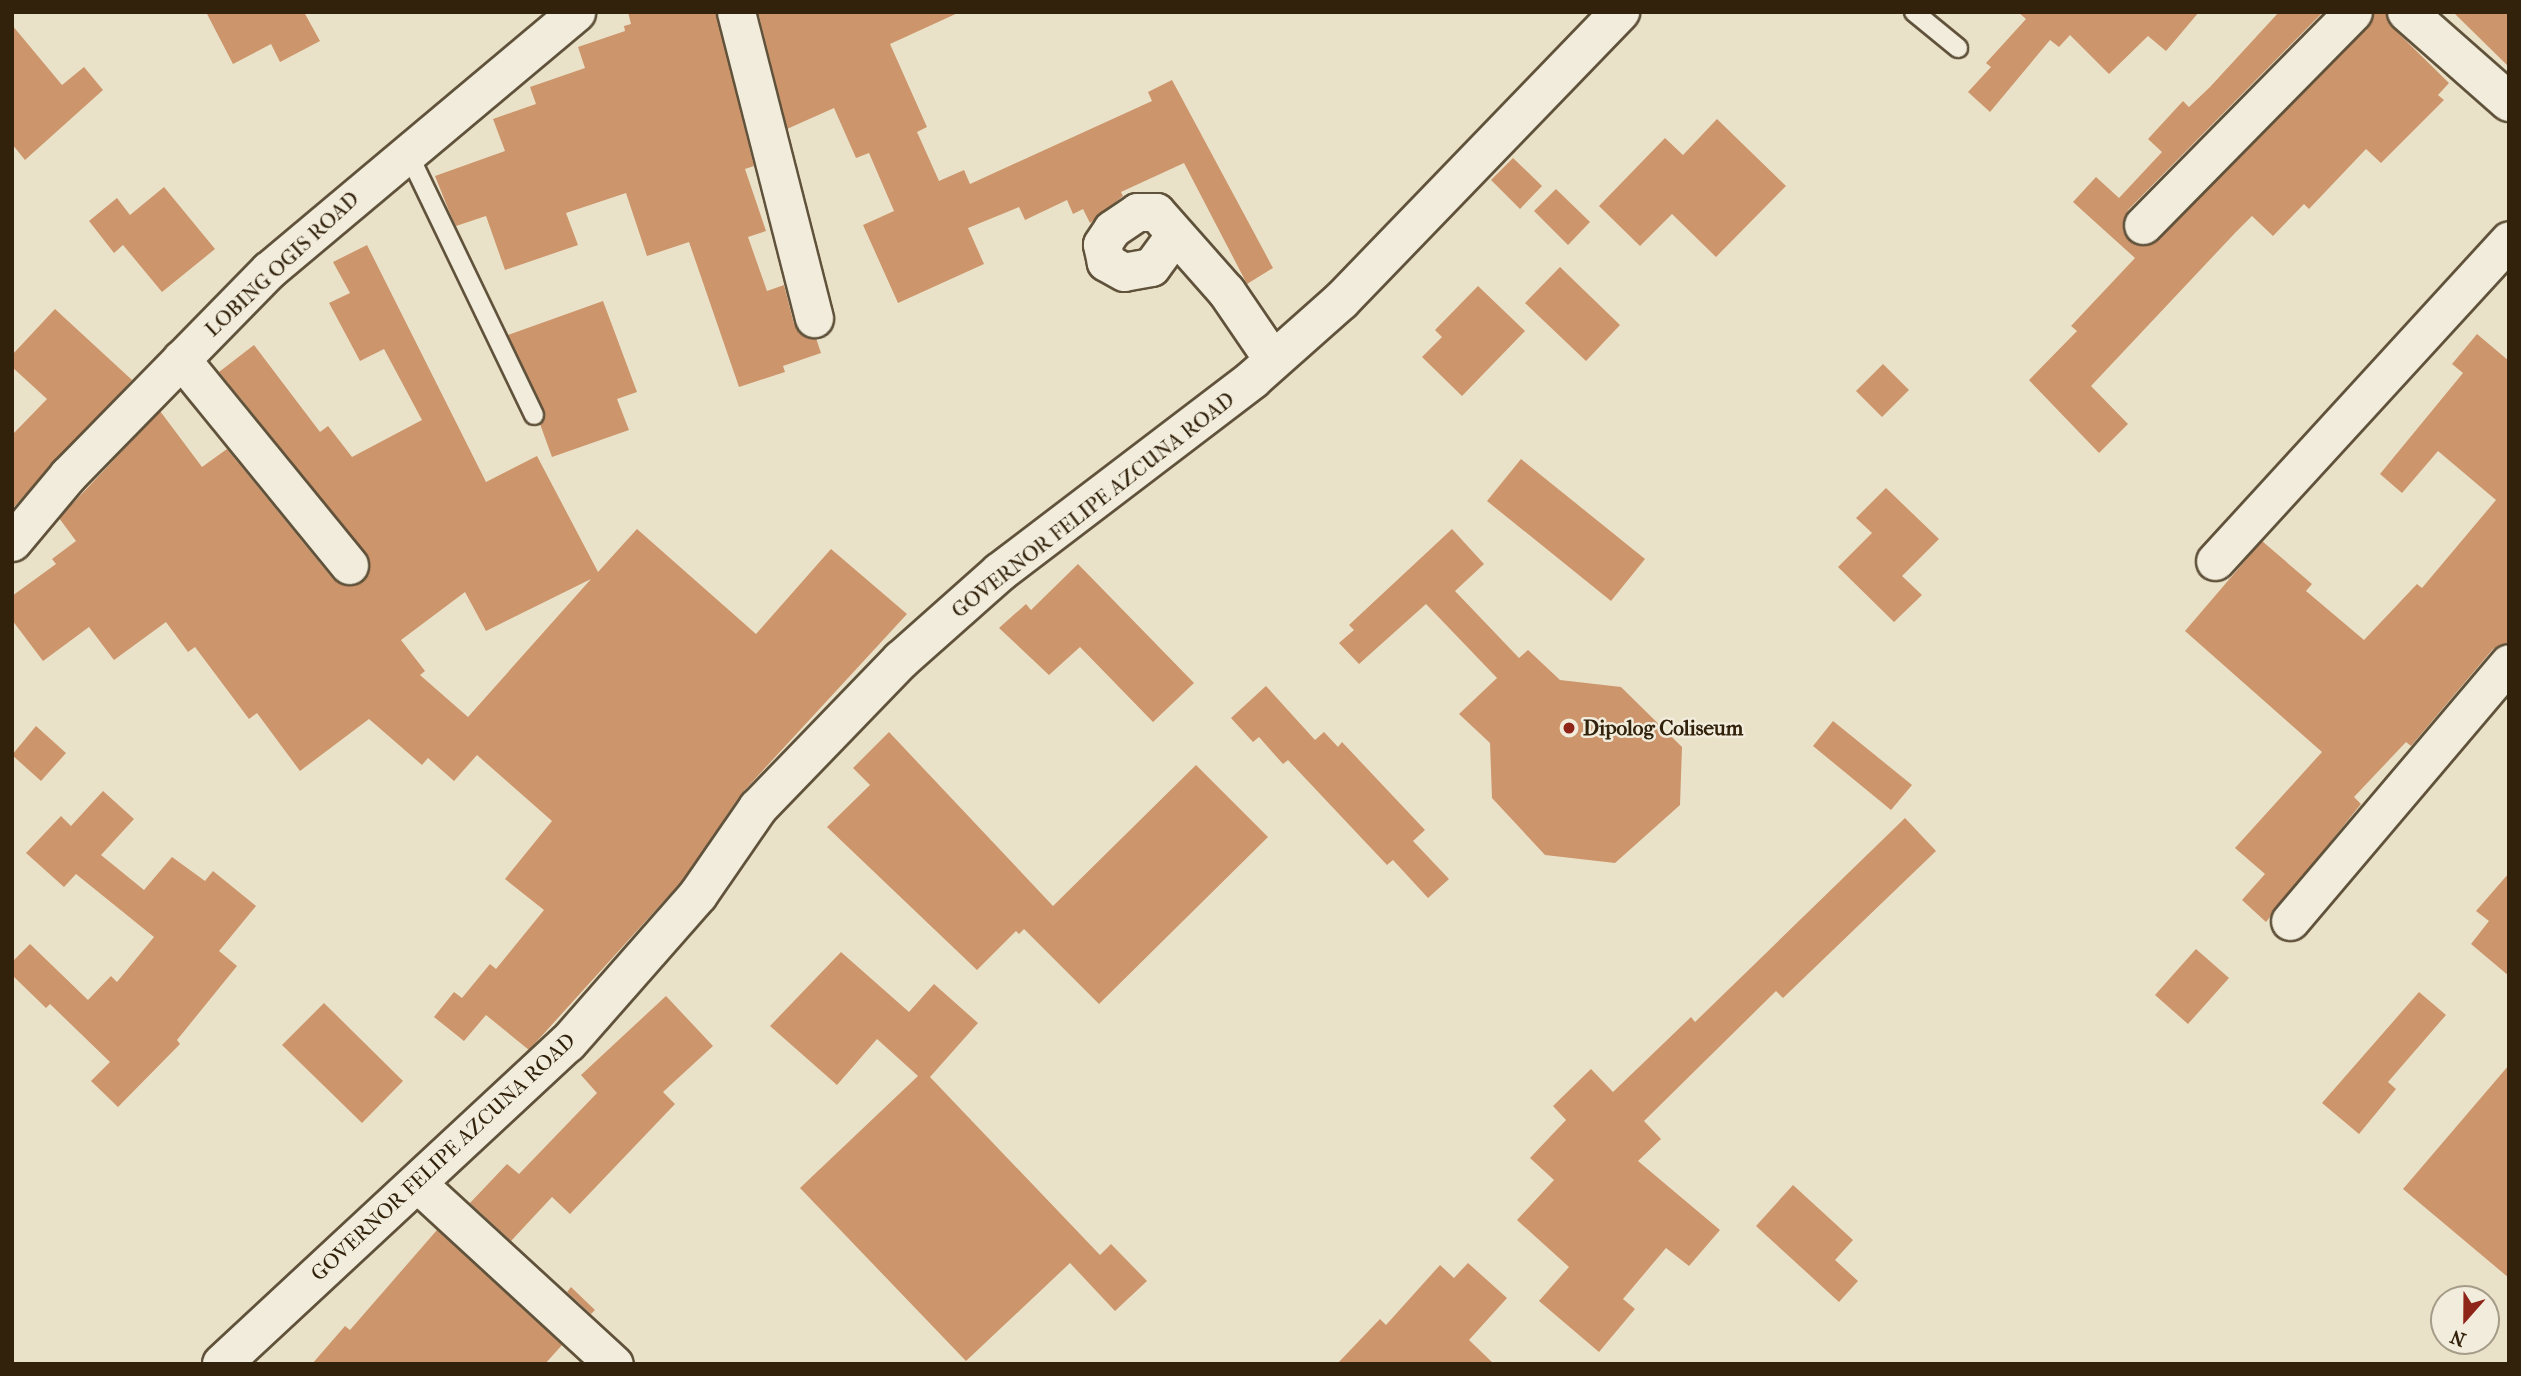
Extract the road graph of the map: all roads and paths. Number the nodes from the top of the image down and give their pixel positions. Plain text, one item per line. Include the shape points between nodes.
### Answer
1 (576, 12) edge
2 (736, 12) edge
3 (1620, 12) edge
4 (1914, 12) edge
5 (2353, 12) edge
6 (2407, 12) edge
7 (1958, 48) dead end
8 (2509, 102) edge
9 (407, 151) junction
10 (2143, 225) dead end
11 (1173, 237) dead end
12 (2509, 240) edge
13 (814, 318) dead end
14 (181, 359) junction
15 (1273, 360) junction
16 (534, 415) dead end
17 (12, 542) edge
18 (2215, 561) dead end
19 (349, 565) dead end
20 (2509, 663) edge
21 (2290, 921) dead end
22 (418, 1184) junction
23 (222, 1364) edge
24 (614, 1364) edge

1 - 9 street, LOBING OGIS ROAD
2 - 13 street
3 - 15 street, GOVERNOR FELIPE AZCUNA ROAD via 1434,209
4 - 7 lane
5 - 10 street
6 - 8 street
9 - 14 street, LOBING OGIS ROAD via 269,270
9 - 16 lane
11 - 15 street via 1226,291
12 - 18 street
14 - 17 street, LOBING OGIS ROAD via 68,475
14 - 19 street
15 - 22 street, GOVERNOR FELIPE AZCUNA ROAD via 1000,572 901,660 758,808 698,895 568,1043
20 - 21 street
22 - 23 street, GOVERNOR FELIPE AZCUNA ROAD
22 - 24 street

